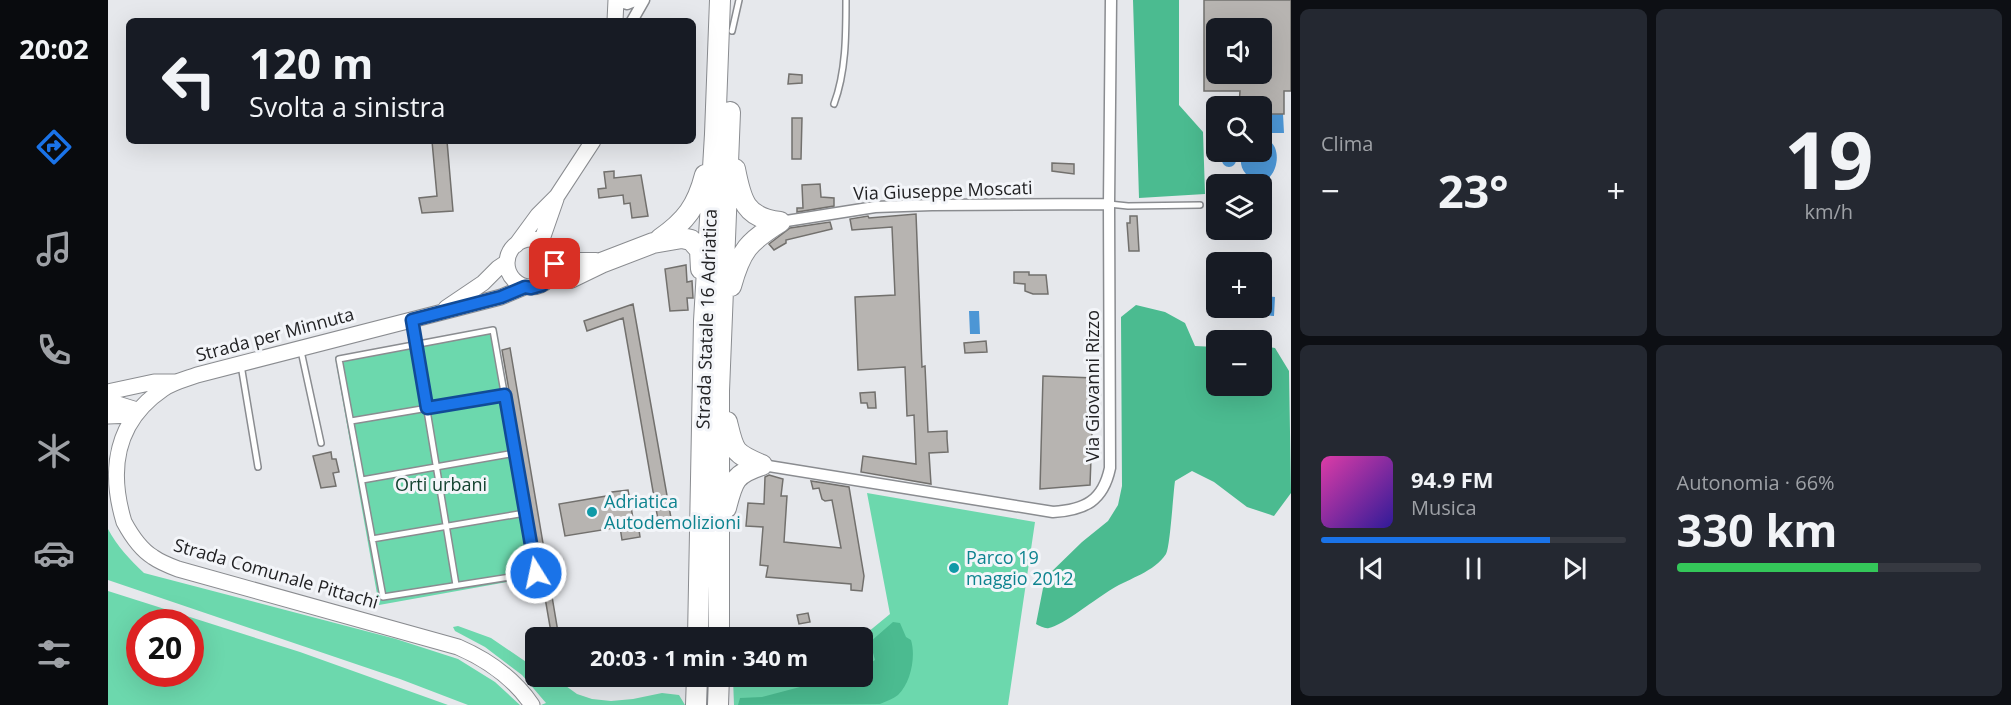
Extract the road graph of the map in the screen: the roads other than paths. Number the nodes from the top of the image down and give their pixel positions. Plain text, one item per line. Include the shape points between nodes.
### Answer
1 (616, 0) edge
2 (637, 0) edge
3 (644, 0) edge
4 (720, 0) edge
5 (733, 0) edge
6 (739, 0) edge
7 (846, 0) edge
8 (1111, 0) edge
9 (615, 18) edge
10 (634, 18) edge
11 (732, 31) junction
12 (834, 104) dead end
13 (722, 134) junction
14 (591, 144) edge
15 (557, 196) junction
16 (1108, 204) junction
17 (1200, 205) dead end
18 (780, 222) junction
19 (541, 242) junction
20 (653, 243) junction
21 (516, 244) junction
22 (554, 257) junction
23 (507, 262) junction
24 (601, 263) junction
25 (551, 277) junction
26 (525, 287) junction
27 (430, 315) junction
28 (412, 320) junction
29 (713, 322) junction
30 (417, 345) junction
31 (300, 348) junction
32 (241, 364) junction
33 (178, 382) junction
34 (719, 391) junction
35 (108, 392) edge
36 (505, 395) junction
37 (108, 400) edge
38 (427, 408) junction
39 (135, 413) junction
40 (108, 416) edge
41 (351, 421) junction
42 (321, 443) dead end
43 (515, 453) junction
44 (109, 464) edge
45 (762, 465) junction
46 (258, 467) dead end
47 (437, 467) junction
48 (362, 480) junction
49 (525, 513) junction
50 (447, 526) junction
51 (372, 539) junction
52 (719, 552) junction
53 (456, 585) junction
54 (699, 627) edge
55 (719, 627) edge
56 (697, 687) edge
57 (719, 687) edge
58 (532, 704) edge
59 (696, 705) edge
60 (718, 705) edge

1 - 2 street via 627,4
1 - 9 street
3 - 10 street
4 - 13 highway, Strada Statale 16 Adriatica
5 - 11 highway, Strada Statale 16 Adriatica
6 - 11 lane
7 - 12 lane via 841,85
8 - 16 street, Via Giovanni Rizzo
11 - 13 highway, Strada Statale 16 Adriatica
13 - 18 highway via 745,205 755,216
13 - 20 highway via 693,208 678,226
13 - 29 highway, Strada Statale 16 Adriatica
14 - 15 street
15 - 19 street
15 - 21 street
16 - 17 lane
16 - 18 street, Via Giuseppe Moscati via 874,207
16 - 45 street, Via Giovanni Rizzo via 1110,468 1107,483 1095,499 1076,510 1053,512
18 - 29 highway via 748,246
19 - 21 street via 528,240
19 - 22 street
20 - 24 highway
20 - 29 highway via 682,238 691,240 700,250
21 - 23 street
22 - 24 highway via 573,263
22 - 25 street
23 - 26 street via 512,278
23 - 27 street, Strada per Minnuta via 451,306
24 - 25 highway via 570,278
25 - 26 street via 537,287
26 - 27 street, Strada per Minnuta
27 - 28 street, Strada per Minnuta
28 - 30 lane
28 - 31 street, Strada per Minnuta
29 - 34 highway, Strada Statale 16 Adriatica
29 - 54 highway, Strada Statale 16 Adriatica
30 - 36 lane via 493,330
30 - 38 lane
30 - 41 lane via 339,359
31 - 32 street, Strada per Minnuta
31 - 42 lane
32 - 33 street, Strada per Minnuta
32 - 46 lane
33 - 35 street via 154,382
33 - 39 street, Strada per Minnuta via 165,387
34 - 45 highway via 733,447 743,457
34 - 52 highway, Strada Statale 16 Adriatica
36 - 38 lane
36 - 43 lane
37 - 39 street
38 - 41 lane
38 - 47 lane
39 - 40 street
39 - 44 street, Strada Comunale Pittachi via 118,439
41 - 48 lane
43 - 47 lane
43 - 49 lane
44 - 58 street, Strada Comunale Pittachi via 112,497 119,514 129,532 153,558 178,569 458,647 499,669
45 - 52 highway via 739,474 733,485
47 - 48 lane
47 - 50 lane
48 - 51 lane
49 - 50 lane
49 - 53 lane via 536,573
50 - 51 lane
50 - 53 lane
51 - 53 lane via 382,597
52 - 55 highway, Strada Statale 16 Adriatica
56 - 59 highway
57 - 60 highway

